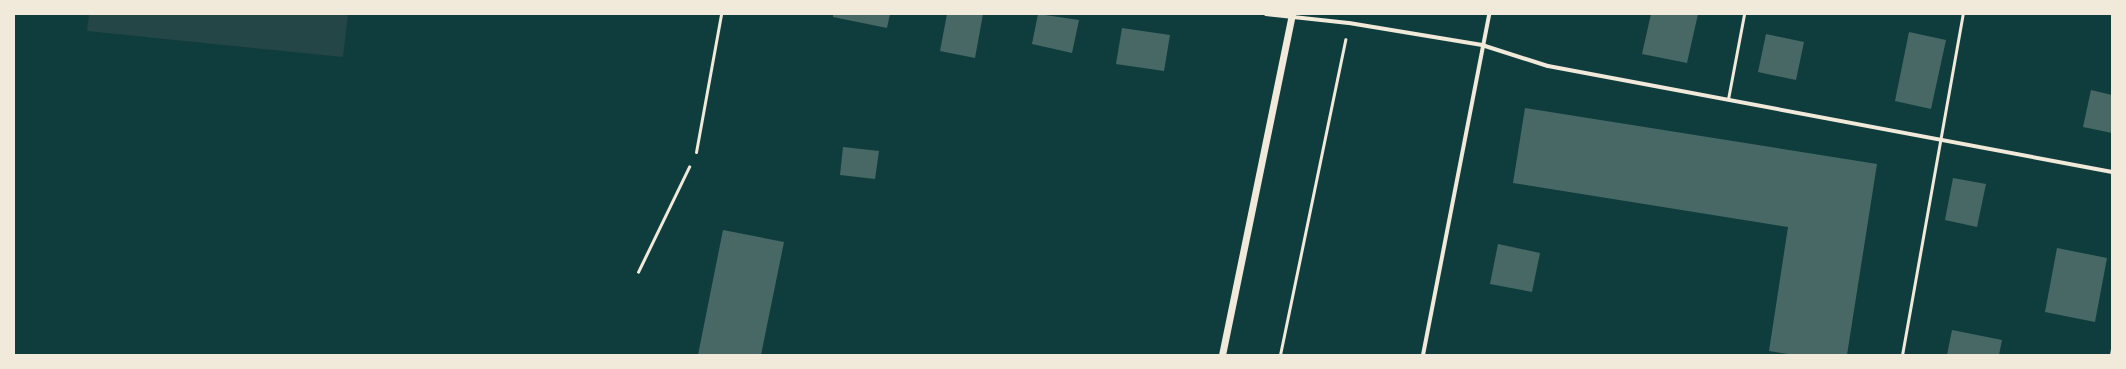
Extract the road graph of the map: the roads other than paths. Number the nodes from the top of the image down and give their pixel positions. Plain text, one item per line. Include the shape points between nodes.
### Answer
1 (721, 14) edge
2 (1266, 14) edge
3 (1489, 14) edge
4 (1744, 14) edge
5 (1962, 14) edge
6 (1291, 16) edge
7 (1482, 45) junction
8 (1728, 99) junction
9 (1942, 139) junction
10 (696, 152) road end
11 (2112, 172) edge
12 (2112, 348) edge
13 (1222, 355) edge
14 (1423, 355) edge
15 (1902, 355) edge
16 (2111, 355) edge

1 - 10 lane
2 - 6 street
3 - 7 street
4 - 8 lane
5 - 9 lane
6 - 7 street
6 - 13 street
7 - 8 street via 1548,66
7 - 14 street
8 - 9 street
9 - 11 street
9 - 15 lane
12 - 16 lane

